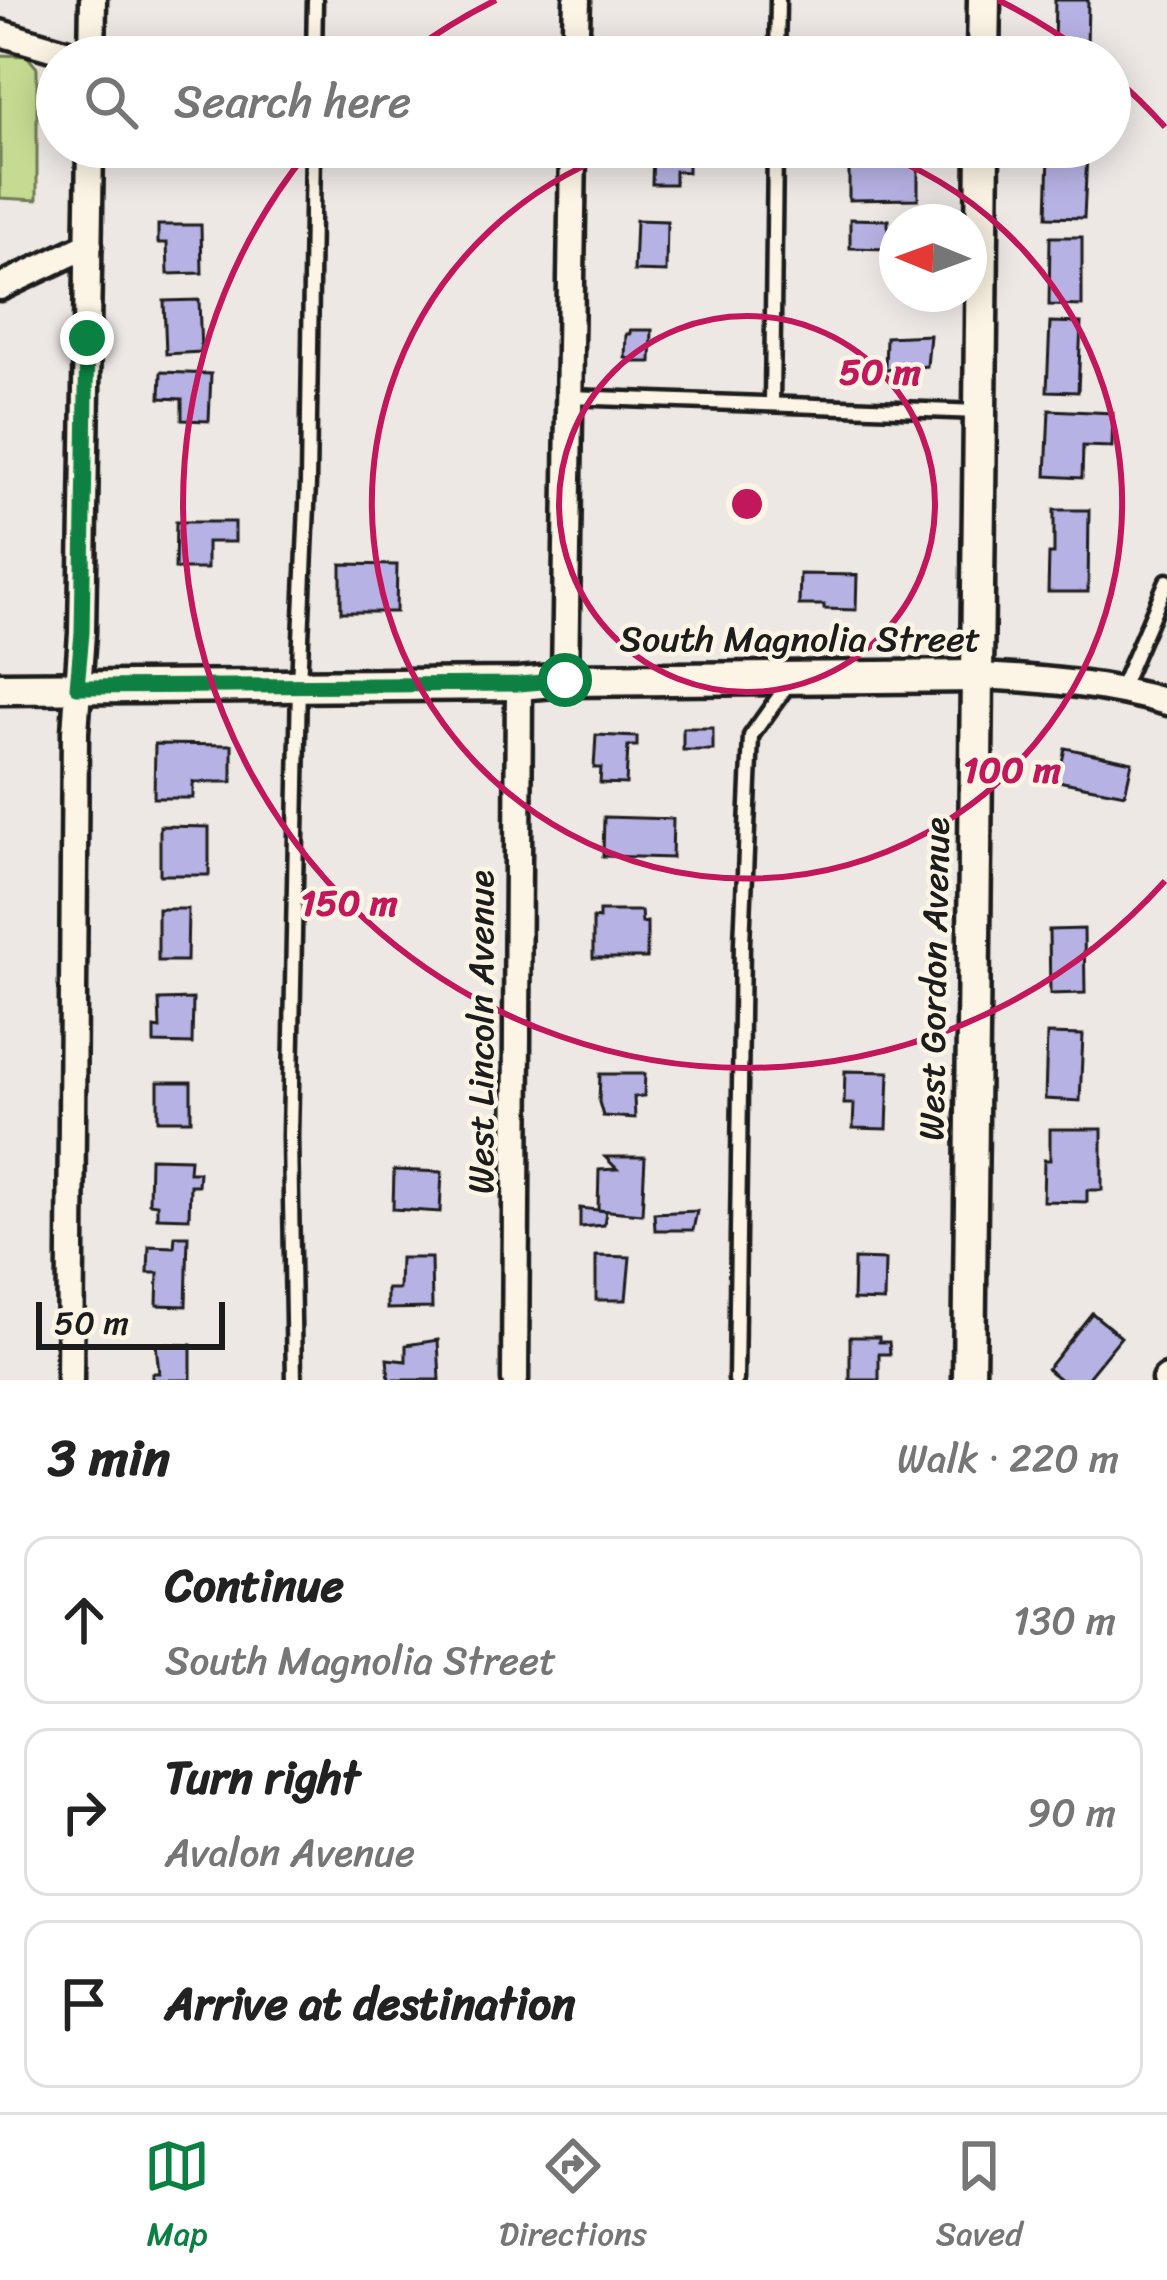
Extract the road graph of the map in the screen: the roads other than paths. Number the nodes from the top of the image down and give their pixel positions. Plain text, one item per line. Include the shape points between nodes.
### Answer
1 (93, 0) edge
2 (315, 0) edge
3 (577, 0) edge
4 (778, 0) edge
5 (983, 0) edge
6 (0, 33) edge
7 (92, 36) edge
8 (314, 36) edge
9 (576, 36) edge
10 (777, 36) edge
11 (983, 36) edge
12 (36, 44) edge
13 (90, 168) edge
14 (313, 168) edge
15 (573, 168) edge
16 (776, 168) edge
17 (983, 168) edge
18 (88, 245) junction
19 (0, 287) edge
20 (568, 397) junction
21 (772, 404) junction
22 (982, 412) junction
23 (1167, 581) edge
24 (978, 676) junction
25 (792, 678) junction
26 (565, 680) junction
27 (299, 684) junction
28 (519, 684) junction
29 (77, 687) junction
30 (0, 688) edge
31 (1120, 691) junction
32 (1167, 702) edge
33 (70, 1380) edge
34 (293, 1380) edge
35 (515, 1380) edge
36 (736, 1380) edge
37 (969, 1380) edge

1 - 7 street
2 - 8 lane
3 - 9 street
4 - 10 lane
5 - 11 street
6 - 12 street
13 - 18 street
14 - 27 lane
15 - 20 street
16 - 21 lane
17 - 22 street, West Gordon Avenue
18 - 19 street
18 - 29 street
20 - 21 lane
20 - 26 street
21 - 22 lane
22 - 24 street, West Gordon Avenue
23 - 31 lane
24 - 25 street, South Magnolia Street
24 - 31 street, South Magnolia Street
24 - 37 street, West Gordon Avenue
25 - 26 street, South Magnolia Street
25 - 36 lane via 751,736
26 - 28 street, South Magnolia Street
27 - 28 street, South Magnolia Street
27 - 29 street, South Magnolia Street
27 - 34 lane
28 - 35 street, West Lincoln Avenue
29 - 30 street, South Magnolia Street
29 - 33 street
31 - 32 street, South Magnolia Street

